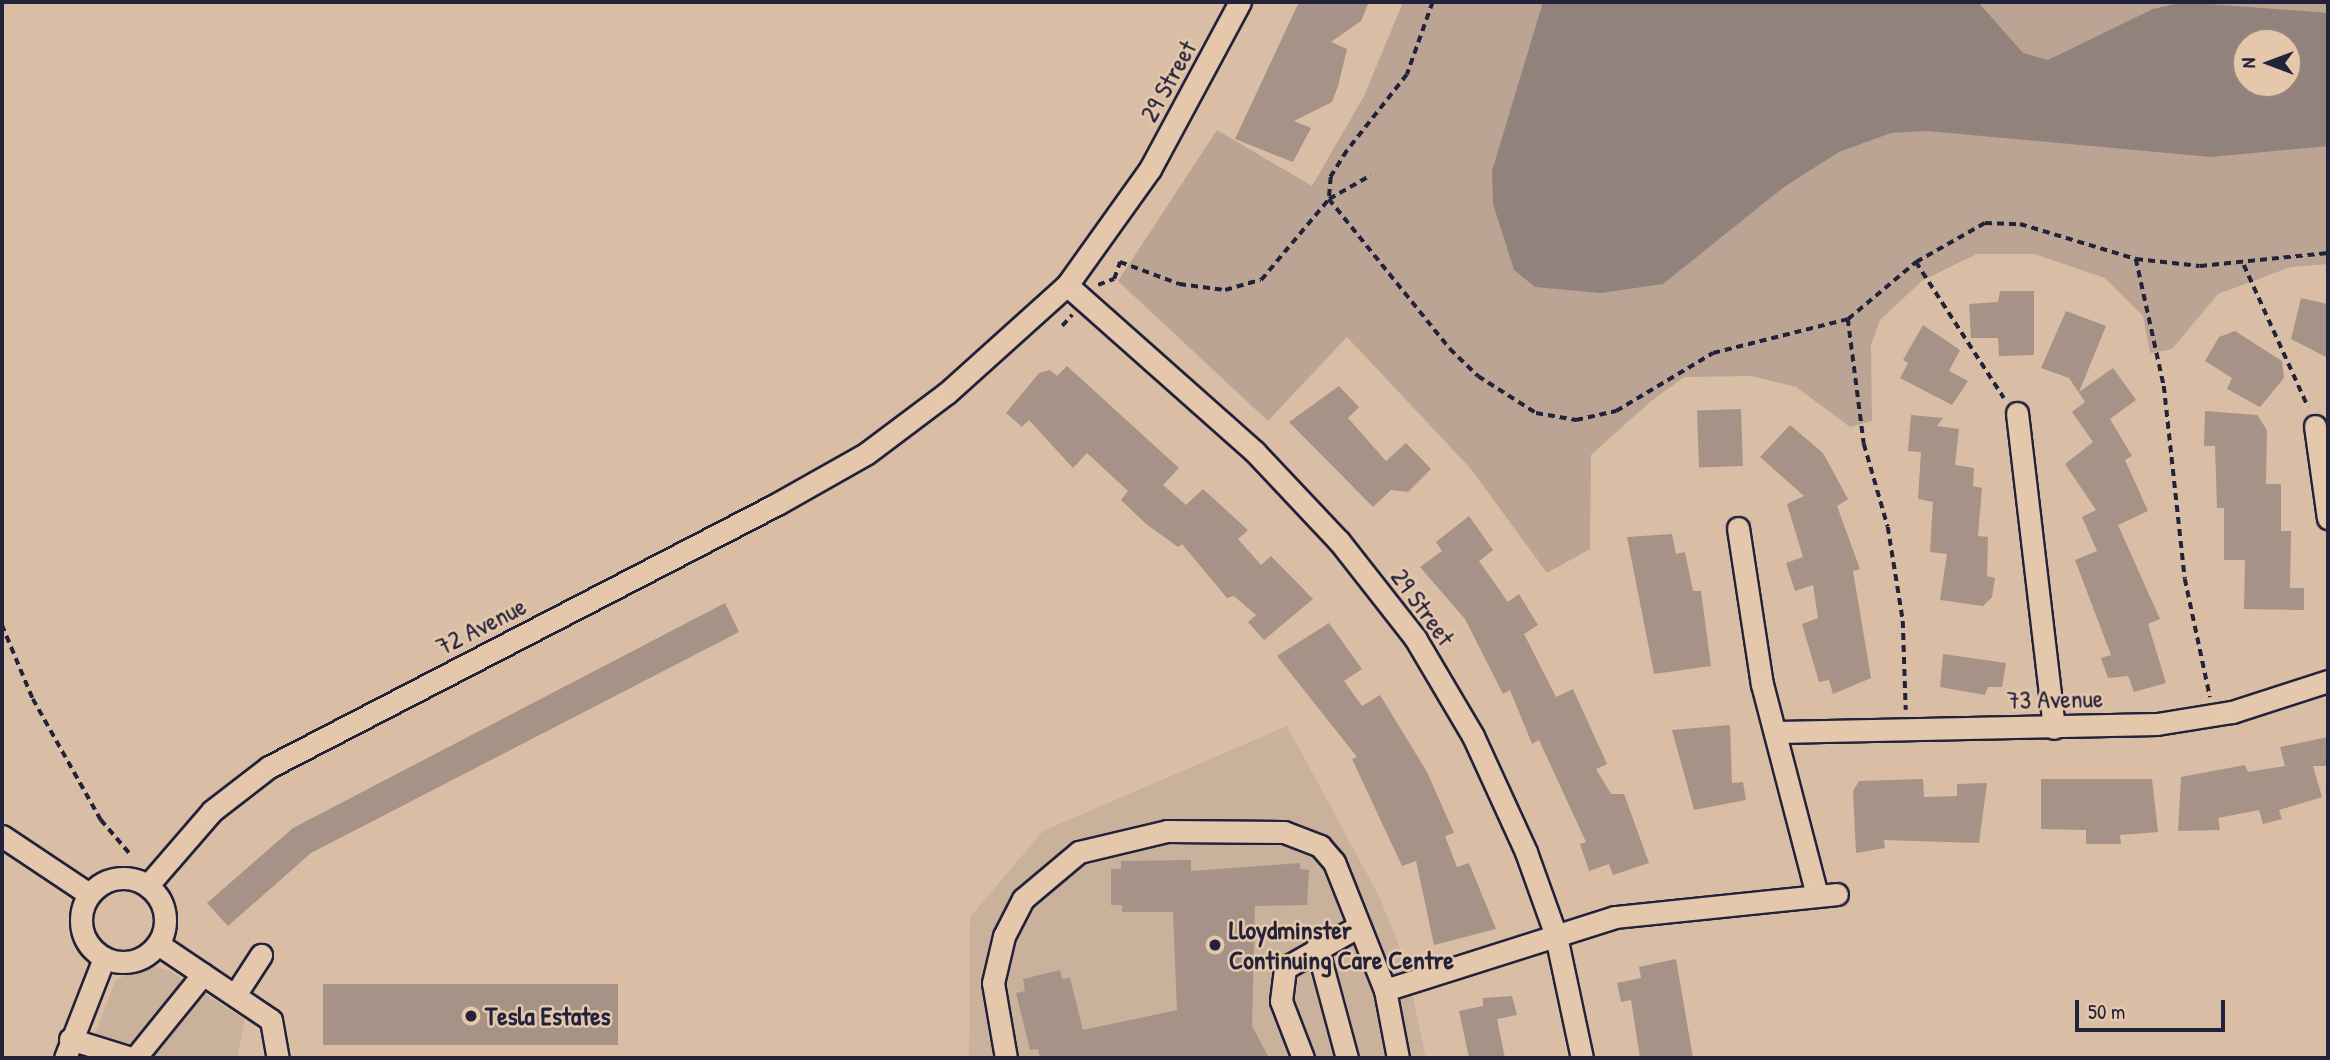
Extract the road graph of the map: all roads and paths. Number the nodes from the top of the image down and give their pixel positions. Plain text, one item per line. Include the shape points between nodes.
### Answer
1 (1240, 2) edge
2 (1433, 2) edge
3 (1371, 175) dead end
4 (1329, 199) junction
5 (2328, 253) edge
6 (2136, 259) junction
7 (1916, 262) junction
8 (2245, 265) junction
9 (1103, 279) dead end
10 (1067, 285) junction
11 (1848, 319) junction
12 (1990, 383) dead end
13 (2303, 391) dead end
14 (2017, 413) dead end
15 (2315, 426) dead end
16 (867, 453) joint
17 (2328, 518) edge
18 (1738, 528) dead end
19 (2, 625) edge
20 (2328, 681) edge
21 (2210, 699) dead end
22 (1906, 710) dead end
23 (2054, 728) junction
24 (1778, 732) junction
25 (2, 836) edge
26 (131, 855) dead end
27 (148, 885) junction
28 (89, 894) junction
29 (1359, 926) junction
30 (1556, 936) junction
31 (158, 944) junction
32 (1317, 947) junction
33 (261, 955) dead end
34 (104, 958) junction
35 (204, 974) junction
36 (1385, 990) junction
37 (234, 995) junction
38 (68, 1048) edge
39 (133, 1058) edge
40 (278, 1058) edge
41 (1006, 1058) edge
42 (1303, 1058) edge
43 (1347, 1058) edge
44 (1398, 1058) edge
45 (1582, 1058) edge

1 - 10 street, 29 Street via 1150,169
2 - 4 path via 1407,75 1347,151 1331,177
3 - 4 path
4 - 9 path via 1261,281 1225,290 1178,284 1120,262 1114,279
4 - 11 path via 1404,297 1478,376 1513,403 1561,419 1616,411 1713,353
5 - 8 path
6 - 7 path via 2009,223 1957,233
6 - 8 path
6 - 21 path via 2164,386 2185,579
7 - 11 path
7 - 12 path
8 - 13 path
10 - 16 street, 29 Street via 947,393
10 - 30 street, 29 Street via 1255,452 1339,541 1415,638 1473,736
11 - 22 path via 1864,444 1888,527 1903,621
14 - 23 street
15 - 17 street
16 - 27 street, 72 Avenue via 269,767 212,811
18 - 24 street via 1762,684
19 - 26 path via 33,699 100,820
20 - 23 street, 73 Avenue via 2197,719
23 - 24 street, 73 Avenue
24 - 30 street via 1827,895 1669,908
25 - 28 street
27 - 28 street via 123,877
27 - 31 street via 165,919
28 - 34 street via 81,930
29 - 32 street
29 - 36 street
29 - 41 street via 1334,862 1311,838 1296,833 1167,831 1098,844 1062,862 1035,885 1004,936 993,983
30 - 36 street
30 - 45 street, 29 Street
31 - 34 street via 140,959
31 - 35 street
32 - 42 street via 1285,968 1279,985
32 - 43 street
33 - 37 street
34 - 38 street
35 - 37 street
35 - 39 street
36 - 44 street
37 - 40 street via 271,1020
38 - 39 street

